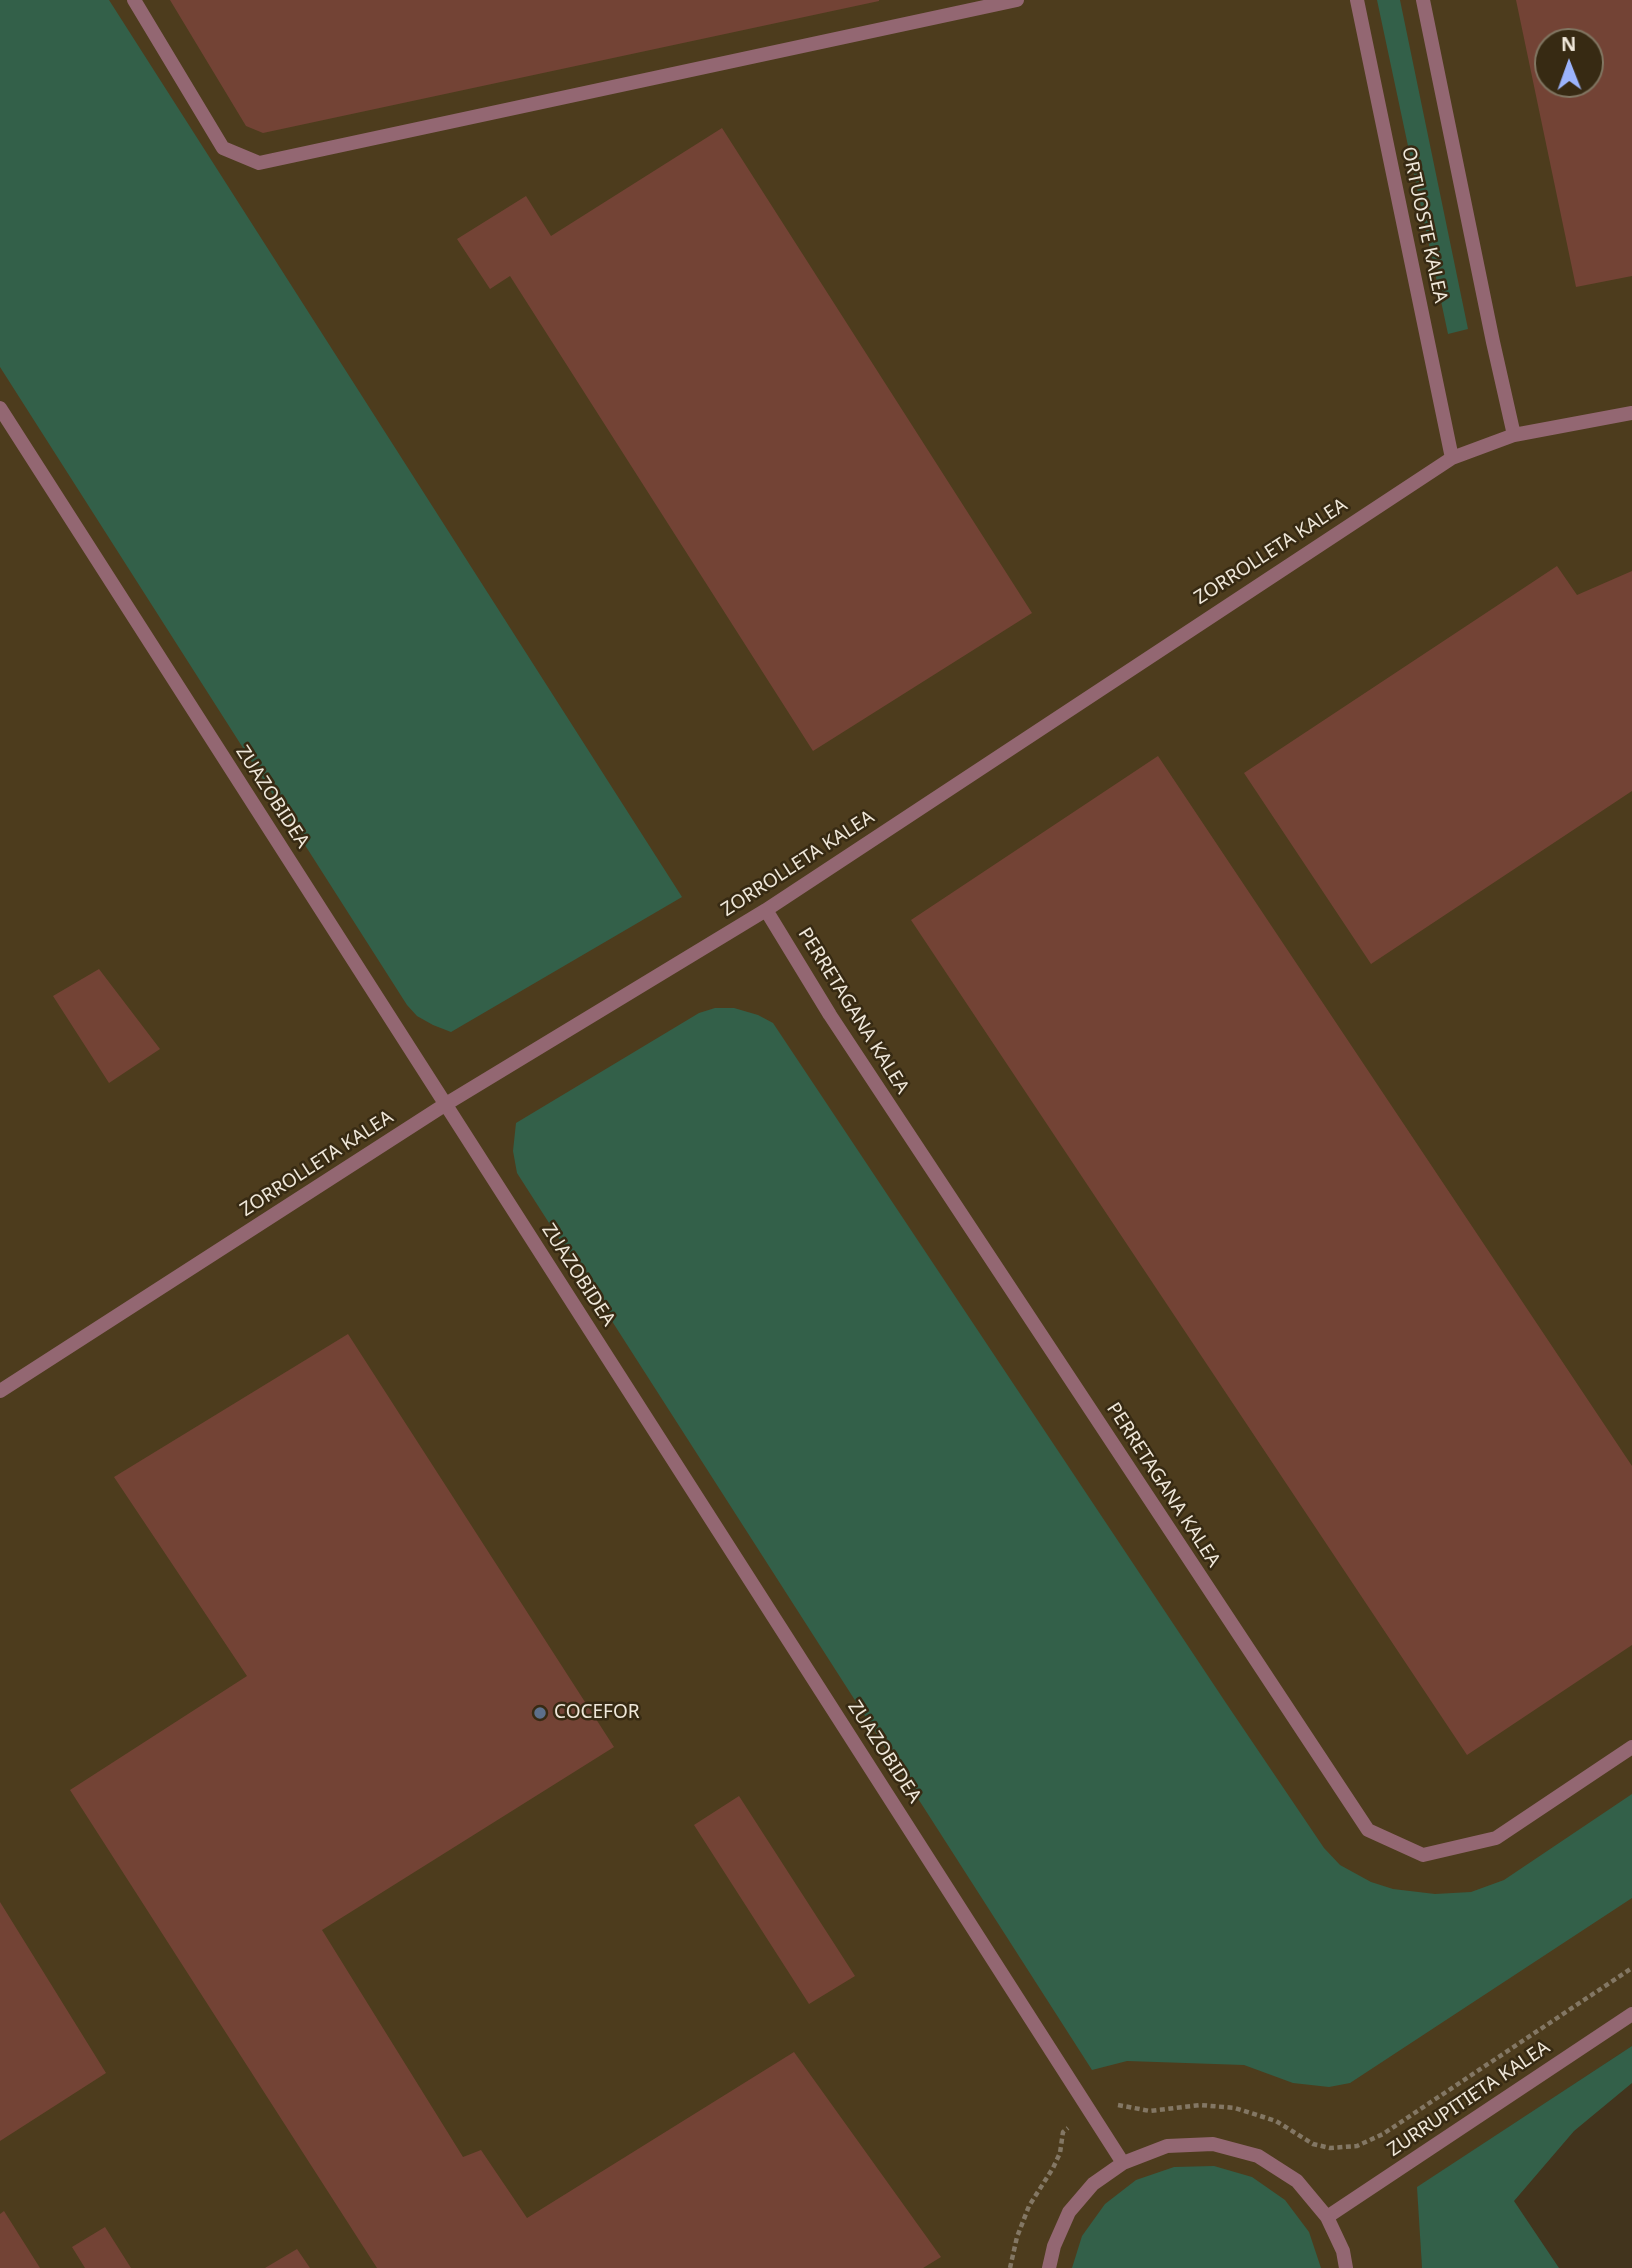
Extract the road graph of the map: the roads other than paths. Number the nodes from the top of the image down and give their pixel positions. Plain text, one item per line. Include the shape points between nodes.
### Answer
1 (134, 0) edge
2 (1017, 0) edge
3 (1357, 0) edge
4 (1423, 0) edge
5 (0, 408) edge
6 (1632, 413) edge
7 (1514, 435) junction
8 (1452, 458) junction
9 (766, 909) junction
10 (446, 1104) junction
11 (0, 1391) edge
12 (1632, 1747) edge
13 (1632, 2014) edge
14 (1123, 2162) junction
15 (1327, 2217) junction
16 (1049, 2268) edge
17 (1346, 2268) edge

1 - 2 street via 223,148 259,163
3 - 8 street, ORTUOSTE KALEA
4 - 7 street
5 - 10 street, ZUAZOBIDEA
6 - 7 street, ZORROLLETA KALEA
7 - 8 street, ZORROLLETA KALEA
8 - 9 street, ZORROLLETA KALEA
9 - 10 street, ZORROLLETA KALEA
9 - 12 street, PERRETAGANA KALEA via 830,1015 1368,1830 1423,1855 1496,1838
10 - 11 street, ZORROLLETA KALEA
10 - 14 street, ZUAZOBIDEA
13 - 15 street, ZURRUPITIETA KALEA
14 - 15 street via 1167,2147 1213,2144 1258,2156 1297,2181
14 - 16 street via 1093,2184 1069,2213
15 - 17 street

